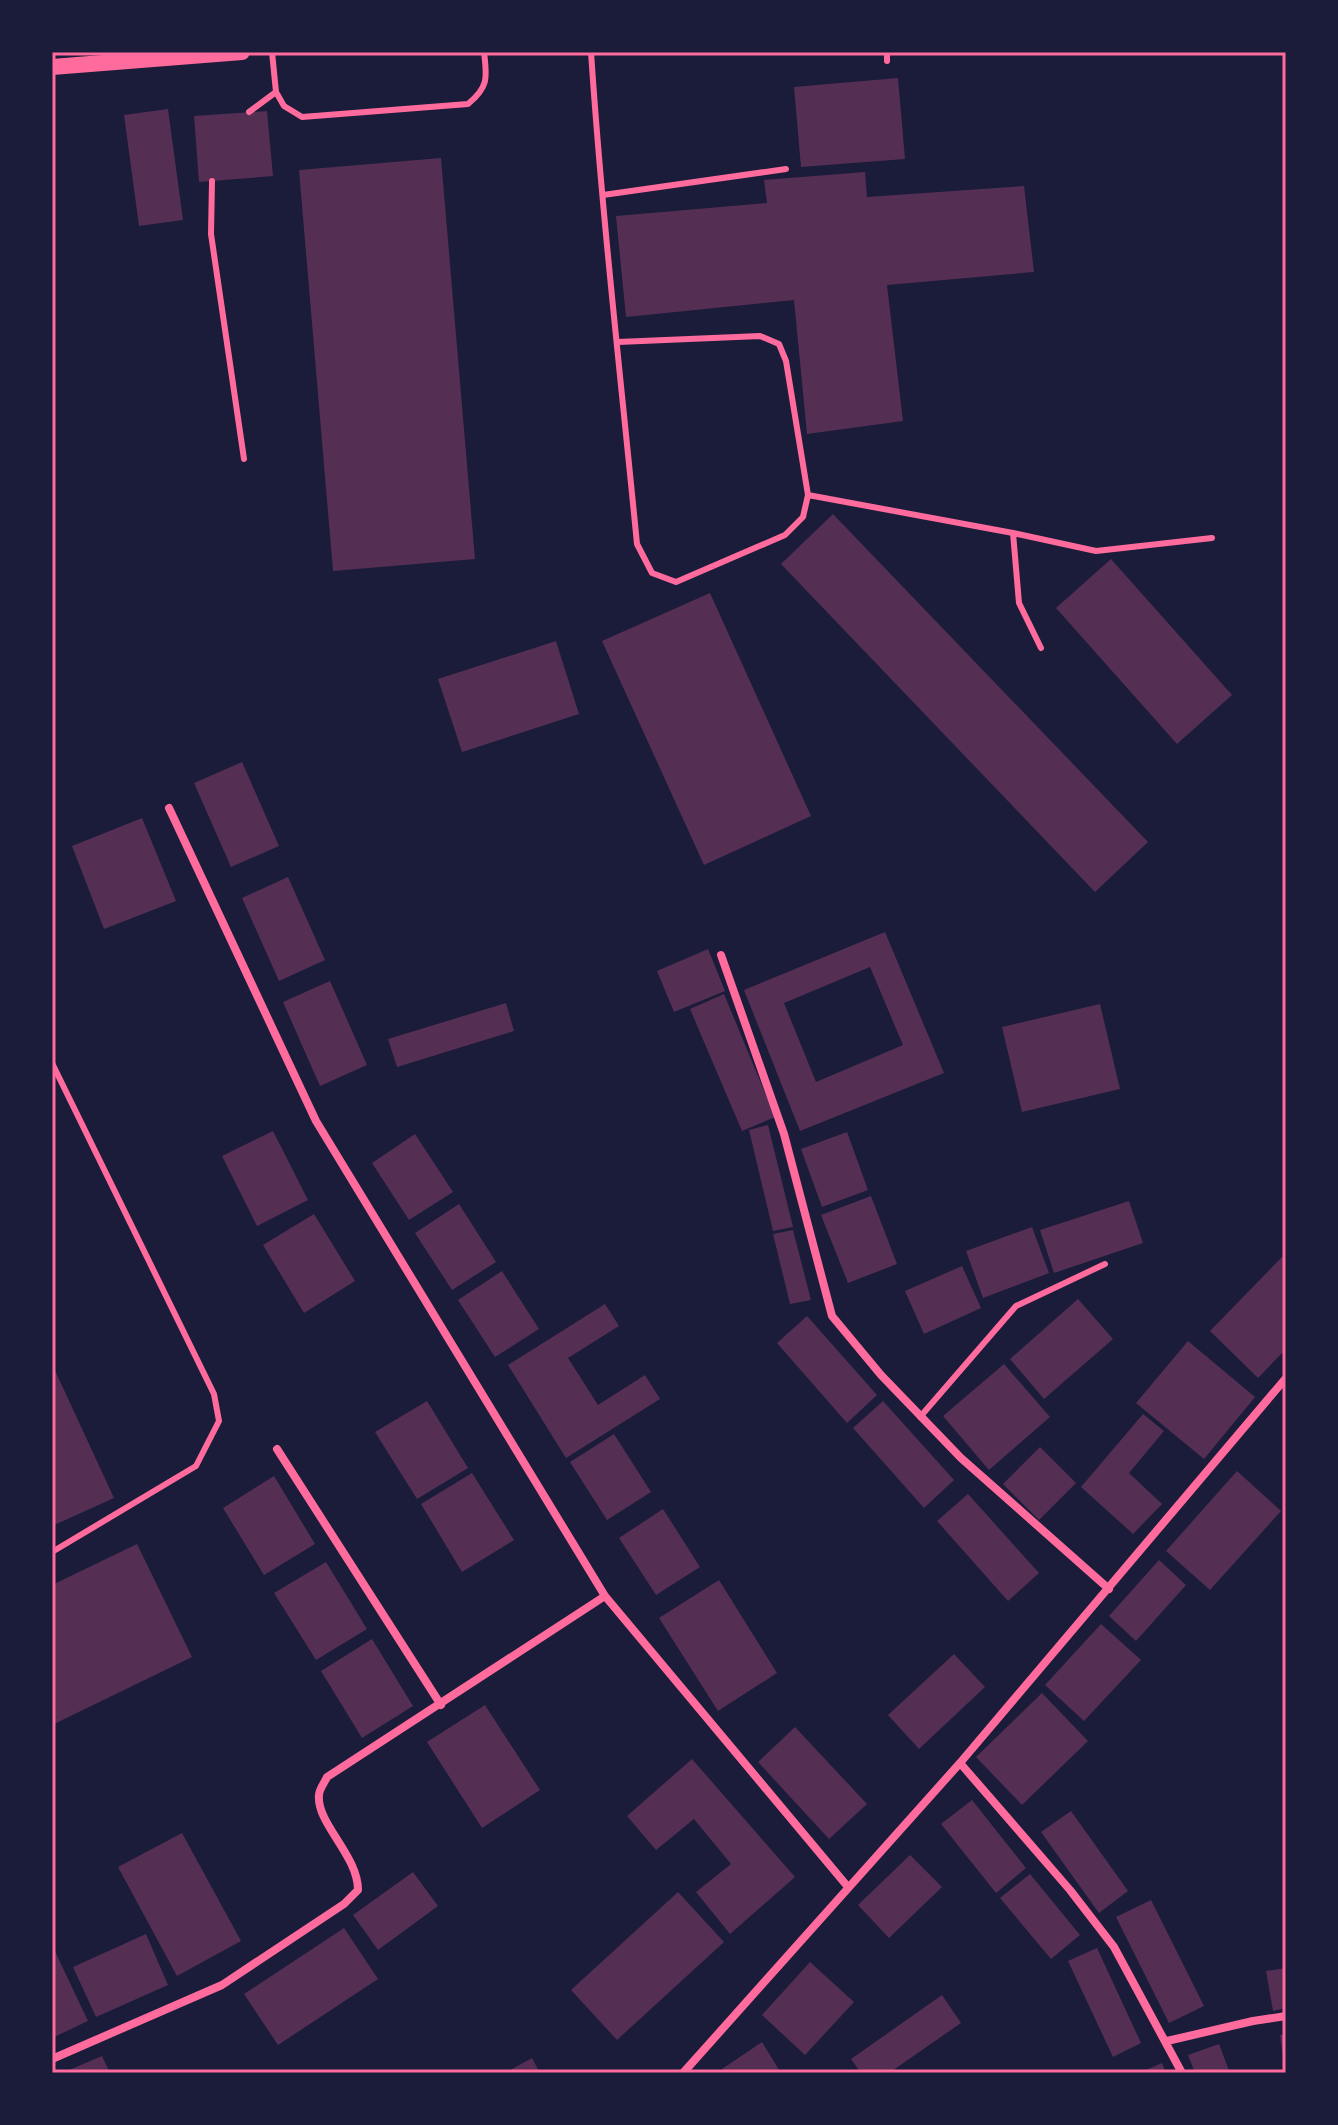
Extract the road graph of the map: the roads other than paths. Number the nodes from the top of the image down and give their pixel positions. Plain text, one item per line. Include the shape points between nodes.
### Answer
1 (242, 52) edge
2 (272, 52) edge
3 (484, 52) edge
4 (591, 52) edge
5 (887, 52) edge
6 (197, 54) edge
7 (887, 61) dead end
8 (52, 67) edge
9 (276, 92) junction
10 (249, 112) dead end
11 (786, 169) dead end
12 (212, 181) dead end
13 (603, 195) junction
14 (618, 342) junction
15 (244, 459) dead end
16 (808, 495) junction
17 (1013, 533) junction
18 (1212, 538) dead end
19 (1041, 648) dead end
20 (169, 808) dead end
21 (721, 955) dead end
22 (52, 1063) edge
23 (1105, 1264) dead end
24 (1286, 1378) edge
25 (920, 1417) junction
26 (277, 1449) dead end
27 (52, 1552) edge
28 (1109, 1589) junction
29 (605, 1596) junction
30 (441, 1705) junction
31 (960, 1763) junction
32 (848, 1887) junction
33 (1286, 2016) edge
34 (1167, 2041) junction
35 (52, 2059) edge
36 (683, 2073) edge
37 (1182, 2073) edge

1 - 6 main road
2 - 9 lane
3 - 9 lane via 487,76 482,93 468,104 302,117 284,106
4 - 13 lane
5 - 7 lane
6 - 8 main road
9 - 10 lane
11 - 13 lane
12 - 15 lane via 211,234
13 - 14 lane
14 - 16 lane via 760,336 779,344
14 - 16 lane via 637,544 652,573 676,582 785,535 803,517
16 - 17 lane
17 - 18 lane via 1096,551
17 - 19 lane via 1019,603
20 - 29 street via 316,1121
21 - 25 street via 784,1134 832,1316
22 - 27 lane via 214,1394 219,1421 196,1466
23 - 25 lane via 1016,1306
24 - 28 street
25 - 28 street
26 - 30 street
28 - 31 street
29 - 30 street
29 - 32 street
30 - 35 street via 327,1777 319,1794 323,1815 358,1873 358,1890 344,1904 222,1985
31 - 32 street
31 - 34 street via 1114,1947
32 - 36 street
33 - 34 street
34 - 37 street

